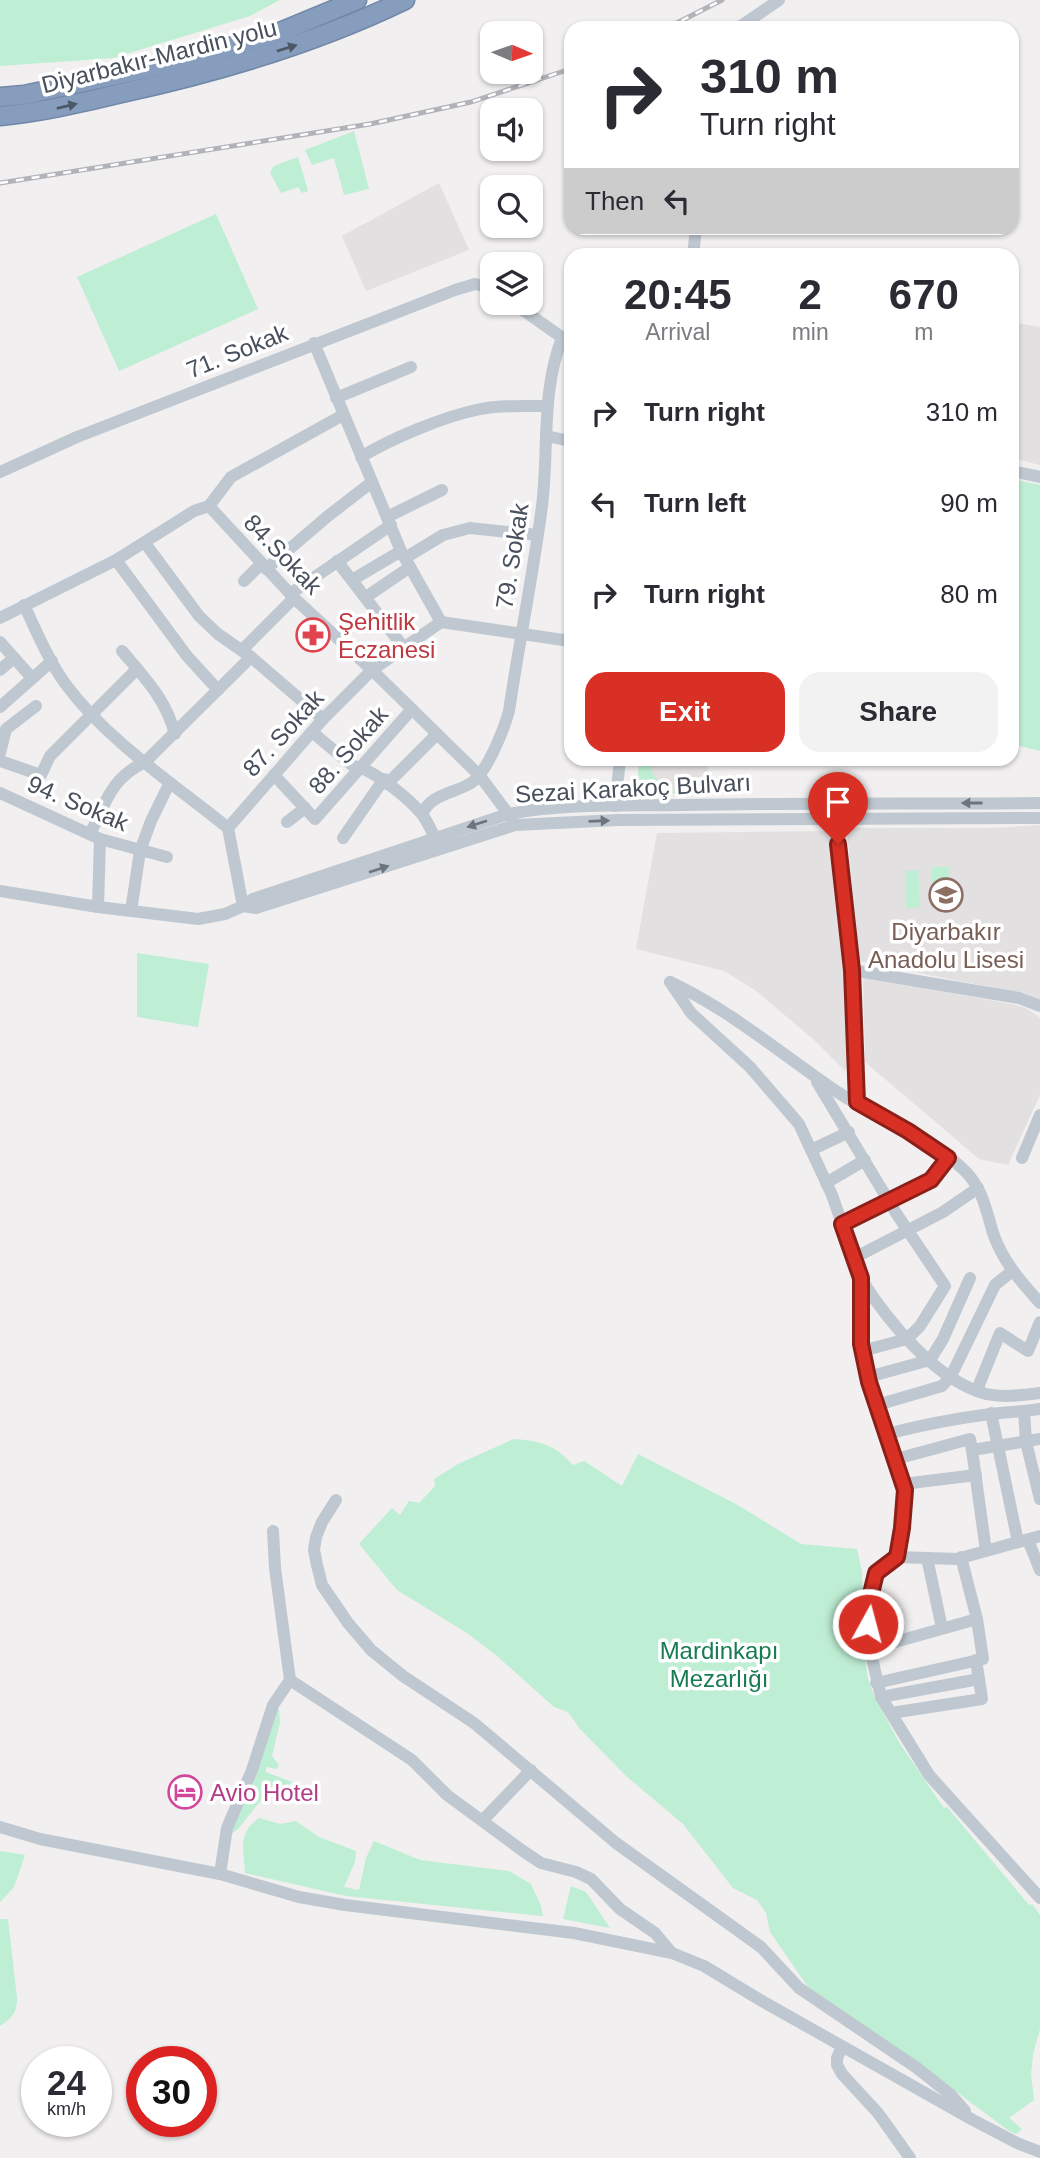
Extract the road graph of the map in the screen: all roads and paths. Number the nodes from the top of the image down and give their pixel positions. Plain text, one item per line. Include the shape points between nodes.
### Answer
1 (357, 0) edge
2 (404, 0) edge
3 (779, 0) edge
4 (748, 21) edge
5 (0, 97) edge
6 (0, 116) edge
7 (480, 285) edge
8 (530, 315) edge
9 (564, 339) edge
10 (314, 343) junction
11 (564, 343) edge
12 (411, 367) dead end
13 (336, 398) junction
14 (546, 406) junction
15 (343, 415) junction
16 (546, 436) junction
17 (564, 440) edge
18 (361, 457) junction
19 (0, 472) edge
20 (1019, 472) edge
21 (1040, 477) edge
22 (372, 482) junction
23 (442, 490) dead end
24 (209, 506) junction
25 (389, 521) junction
26 (537, 535) junction
27 (145, 543) junction
28 (405, 559) junction
29 (116, 560) junction
30 (337, 561) junction
31 (264, 567) junction
32 (352, 580) junction
33 (244, 581) dead end
34 (65, 584) junction
35 (292, 596) junction
36 (70, 597) dead end
37 (366, 597) junction
38 (24, 605) junction
39 (0, 618) edge
40 (441, 622) junction
41 (520, 634) junction
42 (564, 640) edge
43 (0, 642) edge
44 (404, 648) junction
45 (122, 651) dead end
46 (246, 654) junction
47 (14, 658) junction
48 (52, 662) junction
49 (137, 669) junction
50 (0, 670) edge
51 (372, 670) junction
52 (32, 678) junction
53 (218, 690) junction
54 (37, 706) dead end
55 (0, 707) edge
56 (412, 709) junction
57 (92, 713) junction
58 (323, 719) junction
59 (3, 726) edge
60 (312, 732) junction
61 (175, 734) junction
62 (437, 734) junction
63 (0, 753) edge
64 (0, 761) edge
65 (145, 762) junction
66 (619, 766) edge
67 (361, 767) junction
68 (274, 775) junction
69 (480, 776) junction
70 (386, 782) junction
71 (169, 783) junction
72 (0, 793) edge
73 (1040, 803) edge
74 (615, 806) junction
75 (305, 808) junction
76 (422, 814) junction
77 (508, 814) junction
78 (1040, 818) edge
79 (835, 819) junction
80 (287, 822) dead end
81 (516, 825) junction
82 (228, 828) junction
83 (95, 836) junction
84 (343, 838) dead end
85 (435, 838) junction
86 (140, 851) junction
87 (167, 857) dead end
88 (0, 891) edge
89 (243, 906) junction
90 (98, 907) junction
91 (131, 911) junction
92 (852, 970) junction
93 (1040, 1006) edge
94 (811, 1073) junction
95 (857, 1102) junction
96 (1040, 1115) edge
97 (849, 1132) junction
98 (811, 1150) junction
99 (948, 1158) junction
100 (1022, 1158) dead end
101 (865, 1160) junction
102 (827, 1183) junction
103 (978, 1188) junction
104 (889, 1202) junction
105 (842, 1224) junction
106 (907, 1230) junction
107 (854, 1258) junction
108 (1012, 1271) junction
109 (861, 1278) junction
110 (970, 1278) dead end
111 (1040, 1303) edge
112 (1040, 1322) edge
113 (908, 1339) junction
114 (862, 1351) junction
115 (930, 1360) junction
116 (951, 1376) junction
117 (868, 1377) junction
118 (977, 1390) junction
119 (1040, 1393) edge
120 (877, 1405) junction
121 (1040, 1409) edge
122 (1024, 1411) junction
123 (991, 1413) junction
124 (887, 1434) junction
125 (1040, 1439) edge
126 (1026, 1442) junction
127 (997, 1448) junction
128 (972, 1450) junction
129 (896, 1459) junction
130 (975, 1475) junction
131 (903, 1484) junction
132 (1040, 1499) edge
133 (336, 1500) dead end
134 (273, 1531) dead end
135 (1029, 1539) edge
136 (986, 1551) junction
137 (897, 1557) junction
138 (961, 1557) junction
139 (927, 1558) junction
140 (1040, 1570) edge
141 (977, 1619) junction
142 (942, 1628) junction
143 (870, 1649) junction
144 (976, 1660) junction
145 (979, 1679) junction
146 (290, 1680) junction
147 (876, 1683) junction
148 (881, 1697) junction
149 (891, 1713) junction
150 (531, 1770) junction
151 (483, 1820) junction
152 (0, 1827) edge
153 (220, 1874) junction
154 (1040, 1898) edge
155 (672, 1953) junction
156 (842, 2047) junction
157 (973, 2120) junction
158 (1040, 2152) edge
159 (910, 2158) edge

1 - 5 highway, Diyarbakır-Mardin yolu via 280,32 183,61
6 -> 2 highway, Diyarbakır-Mardin yolu via 35,113 191,78 297,46
3 - 4 street
7 - 10 street, 71. Sokak via 455,290
8 - 9 street
10 - 13 street
10 - 19 street, 71. Sokak
11 - 14 street, 79. Sokak via 554,359
12 - 13 street
13 - 15 street
14 - 16 street, 79. Sokak
14 - 18 street via 475,410
15 - 18 street
15 - 24 street via 231,477
16 - 17 street
16 - 26 street, 79. Sokak
18 - 22 street
20 - 21 street
22 - 25 street
22 - 31 street
23 - 25 street
24 - 27 street
24 - 31 street, 84.Sokak
25 - 28 street
25 - 30 street
26 - 28 street via 470,528 443,535
26 - 41 street, 79. Sokak
27 - 29 street
27 - 46 street via 199,616
28 - 32 street
28 - 37 street
28 - 40 street
29 - 34 street
29 - 53 street
30 - 32 street
30 - 35 street
31 - 33 street
31 - 35 street, 84.Sokak
32 - 37 street
34 - 36 street
34 - 38 street
35 - 46 street
35 - 51 street, 84.Sokak
37 - 44 street
38 - 39 street
38 - 48 street
40 - 41 street
40 - 44 street, 87. Sokak
41 - 42 street
41 - 69 street, 79. Sokak via 504,729
43 - 47 street
44 - 51 street, 87. Sokak
45 - 49 street
46 - 53 street
46 - 58 street
47 - 50 street
47 - 52 street
48 - 52 street
48 - 57 street
49 - 57 street
49 - 61 street via 159,694
51 - 56 street, 84.Sokak
51 - 58 street, 87. Sokak
52 - 55 street
53 - 61 street
54 - 59 street
56 - 62 street, 84.Sokak
56 - 67 street, 88. Sokak
57 - 64 street via 50,756 41,775
57 - 65 street
58 - 60 street, 87. Sokak
59 - 63 street
60 - 67 street via 353,766
60 - 68 street, 87. Sokak
61 - 65 street
62 - 69 street, 84.Sokak
62 - 70 street
65 - 71 street
65 - 83 street via 120,777
66 - 74 street
67 - 70 street
67 - 75 street, 88. Sokak via 315,819
68 - 75 street
68 - 82 street, 87. Sokak
69 - 76 street via 434,799
69 - 77 street, 84.Sokak
70 - 76 street
70 - 84 street
71 - 82 street
71 - 86 street
72 - 83 street, 94. Sokak
73 -> 74 street, Sezai Karakoç Bulvarı
74 - 77 street, Sezai Karakoç Bulvarı
75 - 80 street
76 - 85 street
77 - 81 street, 84.Sokak
77 -> 85 street, Sezai Karakoç Bulvarı
78 - 79 street
81 -> 79 street
79 - 92 street
89 -> 81 street via 256,908
82 - 89 street
83 - 86 street, 94. Sokak
83 - 90 street
85 - 89 street, Sezai Karakoç Bulvarı
86 - 87 street, 94. Sokak
86 - 91 street
88 - 90 street
89 - 91 street via 198,919
90 - 91 street
92 - 93 street via 1019,998
92 - 95 street
94 - 95 street
94 - 97 street
94 - 98 street via 670,982 691,1013 750,1067 799,1124
95 - 99 street
96 - 100 street
97 - 98 street
97 - 101 street
98 - 102 street
99 - 103 street
99 - 104 street via 931,1180
101 - 102 street
101 - 104 street
102 - 105 street
103 - 106 street
103 - 108 street via 993,1235
104 - 105 street
104 - 106 street
105 - 107 street
106 - 107 street
106 - 113 street via 945,1286
107 - 109 street
108 - 111 street
108 - 116 street via 995,1285
109 - 113 street
109 - 114 street
110 - 115 street
112 - 118 street via 1028,1351 1000,1333
113 - 114 street
113 - 115 street
114 - 117 street
115 - 116 street
115 - 117 street
116 - 118 street
116 - 120 street via 942,1386
117 - 120 street
118 - 119 street via 1012,1396
120 - 124 street
121 - 122 street
122 - 123 street
122 - 126 street
123 - 124 street via 938,1420
123 - 127 street
124 - 129 street
125 - 126 street
126 - 127 street
126 - 132 street
127 - 128 street
127 - 135 street
128 - 129 street via 970,1439
128 - 130 street
129 - 131 street
130 - 131 street
130 - 136 street
131 - 137 street
133 - 150 street via 321,1522 314,1550 322,1585 348,1623 392,1667 474,1723
134 - 146 street
135 - 136 street
135 - 140 street
136 - 138 street
137 - 139 street
137 - 143 street via 876,1573 869,1602
138 - 139 street
138 - 141 street
139 - 142 street
141 - 142 street
141 - 144 street via 983,1659
142 - 143 street
143 - 147 street
144 - 145 street
144 - 147 street
145 - 148 street
145 - 149 street via 982,1699
146 - 151 street via 412,1760 447,1795
146 - 153 street via 273,1705 227,1828
147 - 148 street
148 - 149 street
149 - 154 street via 929,1775
150 - 151 street
150 - 157 street via 616,1843 761,1947 827,2009 878,2040 951,2095
151 - 155 street via 541,1863 591,1879
152 - 153 street
153 - 155 street via 299,1897 574,1933
155 - 156 street via 704,1966
156 - 157 street
156 - 159 street via 837,2058 842,2074
157 - 158 street

